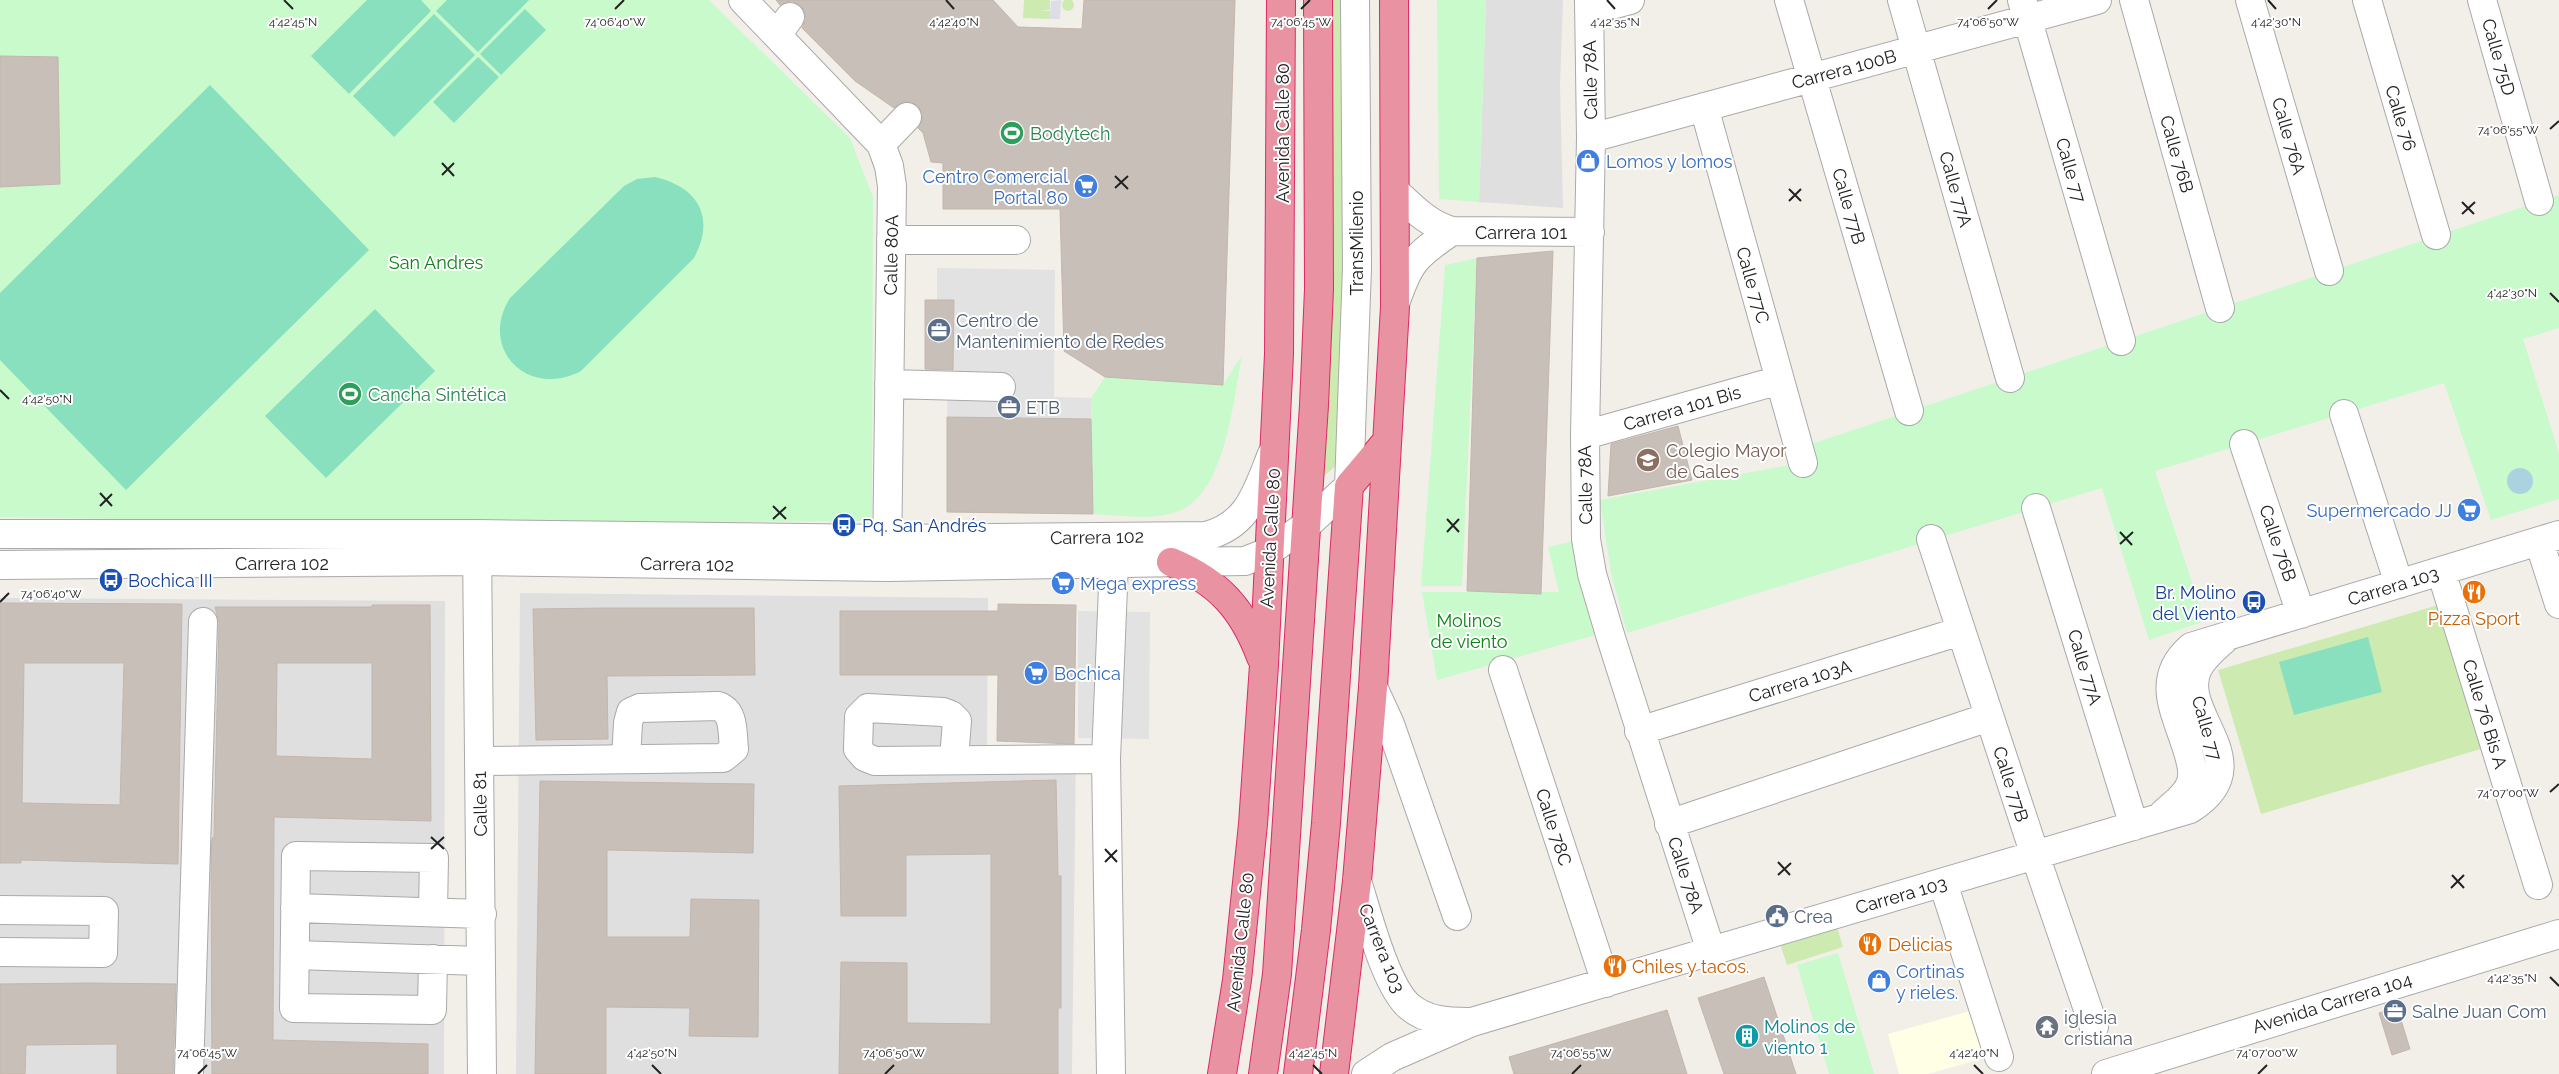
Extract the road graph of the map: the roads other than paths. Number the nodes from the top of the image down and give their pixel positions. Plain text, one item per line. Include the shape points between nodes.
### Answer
1 (744, 0) edge
2 (1282, 0) edge
3 (1318, 0) edge
4 (1355, 0) edge
5 (1394, 0) edge
6 (1630, 0) edge
7 (1789, 0) edge
8 (1902, 0) edge
9 (2097, 0) edge
10 (2134, 0) edge
11 (2250, 0) edge
12 (2367, 0) edge
13 (2482, 0) edge
14 (1589, 6) edge
15 (2024, 10) edge
16 (1916, 50) junction
17 (1812, 78) junction
18 (1704, 107) junction
19 (907, 117) dead end
20 (1591, 138) junction
21 (881, 144) junction
22 (1395, 191) junction
23 (2540, 201) dead end
24 (1452, 232) junction
25 (1590, 232) junction
26 (2436, 235) dead end
27 (891, 240) junction
28 (1016, 240) dead end
29 (2329, 271) dead end
30 (1395, 307) junction
31 (2220, 308) dead end
32 (2121, 340) dead end
33 (2010, 378) dead end
34 (1780, 380) junction
35 (889, 384) junction
36 (1001, 387) dead end
37 (1909, 412) dead end
38 (2344, 414) dead end
39 (1585, 435) junction
40 (1387, 441) junction
41 (2244, 444) dead end
42 (1275, 448) junction
43 (1803, 463) dead end
44 (1349, 486) junction
45 (2036, 508) dead end
46 (1308, 524) junction
47 (0, 534) edge
48 (2549, 538) edge
49 (888, 539) junction
50 (1932, 540) dead end
51 (478, 548) junction
52 (1268, 552) junction
53 (1114, 562) junction
54 (1171, 562) junction
55 (0, 565) edge
56 (888, 567) junction
57 (2442, 571) junction
58 (2399, 584) junction
59 (2559, 604) edge
60 (2301, 614) junction
61 (203, 622) dead end
62 (1961, 631) junction
63 (2227, 637) joint
64 (1264, 665) junction
65 (1503, 670) dead end
66 (1373, 687) junction
67 (1989, 717) junction
68 (1639, 730) junction
69 (954, 759) dead end
70 (1106, 759) junction
71 (626, 760) dead end
72 (480, 761) junction
73 (2145, 823) junction
74 (1669, 824) junction
75 (2035, 855) junction
76 (1357, 881) junction
77 (1943, 883) junction
78 (2538, 884) dead end
79 (295, 908) junction
80 (0, 910) edge
81 (433, 912) junction
82 (482, 914) junction
83 (1457, 916) dead end
84 (2559, 934) edge
85 (1711, 951) junction
86 (0, 952) edge
87 (295, 955) junction
88 (433, 959) junction
89 (480, 961) junction
90 (1606, 983) junction
91 (1472, 1022) junction
92 (2094, 1027) dead end
93 (2000, 1057) dead end
94 (189, 1074) edge
95 (482, 1074) edge
96 (1111, 1074) edge
97 (1222, 1074) edge
98 (1263, 1074) edge
99 (1298, 1074) edge
100 (1334, 1074) edge
101 (1366, 1074) edge
102 (2106, 1074) edge

1 - 21 street, Calle 80A via 783,26
2 - 42 highway, Avenida Calle 80 via 1282,234
3 - 46 highway, Avenida Calle 80 via 1319,289
4 - 44 street, TransMilenio via 1357,268
5 - 22 highway
6 - 14 street
7 - 17 street, Calle 77B
8 - 16 street, Calle 77A
9 - 15 street, Carrera 100B
10 - 31 street, Calle 76B
11 - 29 street, Calle 76A
12 - 26 street, Calle 76
13 - 23 street, Calle 75D
14 - 20 street, Calle 78A
15 - 16 street, Carrera 100B
15 - 32 street, Calle 77
16 - 17 street, Carrera 100B
16 - 33 street, Calle 77A
17 - 18 street, Carrera 100B
17 - 37 street, Calle 77B
18 - 20 street, Carrera 100B
18 - 34 street, Calle 77C
19 - 21 street
20 - 25 street, Calle 78A
21 - 27 street, Calle 80A via 890,166
22 - 24 street, Carrera 101 via 1426,219
22 - 30 highway
24 - 25 street, Carrera 101
24 - 30 street, Carrera 101 via 1428,247 1413,262
25 - 39 street, Calle 78A
27 - 28 street
27 - 35 street, Calle 80A
30 - 40 highway
34 - 39 street, Carrera 101 Bis
34 - 43 street, Calle 77C
35 - 36 street
35 - 49 street, Calle 80A
38 - 58 street
39 - 68 street, Calle 78A via 1584,502 1592,574
40 - 44 highway
40 - 66 highway
41 - 60 street, Calle 76B
42 - 49 street, Carrera 102 via 1255,497 1239,520 1212,534
42 - 52 highway, Avenida Calle 80
44 - 46 street, Carrera 102
44 - 99 highway via 1326,823
45 - 73 street, Calle 77A
46 - 52 street, Carrera 102
46 - 98 highway, Avenida Calle 80 via 1277,974
47 - 51 street, Carrera 102
48 - 57 street, Carrera 103
48 - 59 street
49 - 51 street, Carrera 102
49 - 56 street, Calle 80A
50 - 62 street, Calle 77B
51 - 55 street, Carrera 102
51 - 56 street, Carrera 102
51 - 72 street, Calle 81
52 - 54 street, Carrera 102 via 1245,561
52 - 64 highway, Avenida Calle 80
53 - 54 street, Carrera 102
53 - 56 street, Carrera 102
53 - 70 street
54 - 64 highway via 1211,583 1228,598 1254,638
57 - 58 street, Carrera 103
57 - 78 street, Calle 76 Bis A
58 - 60 street, Carrera 103
60 - 63 street, Carrera 103
61 - 94 street
62 - 67 street, Calle 77B
62 - 68 street, Carrera 103A
63 - 73 street, Calle 77 via 2202,662 2195,680 2196,695 2218,756 2217,784 2190,810
64 - 97 highway, Avenida Calle 80 via 1253,824 1238,970
65 - 90 street, Calle 78C
66 - 76 highway
66 - 83 street via 1390,724
67 - 74 street
67 - 75 street, Calle 77B
68 - 74 street, Calle 78A
69 - 70 street
70 - 96 street
71 - 72 street
72 - 82 street, Calle 81
73 - 75 street, Carrera 103
74 - 85 street, Calle 78A
75 - 77 street, Carrera 103
75 - 92 street, Calle 77B
76 - 91 street, Carrera 103 via 1398,994 1424,1016 1446,1022
76 - 100 highway
77 - 85 street, Carrera 103
77 - 93 street
79 - 81 street
79 - 81 street via 296,856 434,858
79 - 87 street
80 - 86 street via 104,911 104,920 103,954
81 - 82 street
82 - 89 street, Calle 81
84 - 102 street, Avenida Carrera 104
85 - 90 street, Carrera 103
87 - 88 street
87 - 88 street via 294,1008 432,1010
88 - 89 street
89 - 95 street, Calle 81
90 - 91 street, Carrera 103
91 - 101 street, Carrera 103 via 1392,1057

